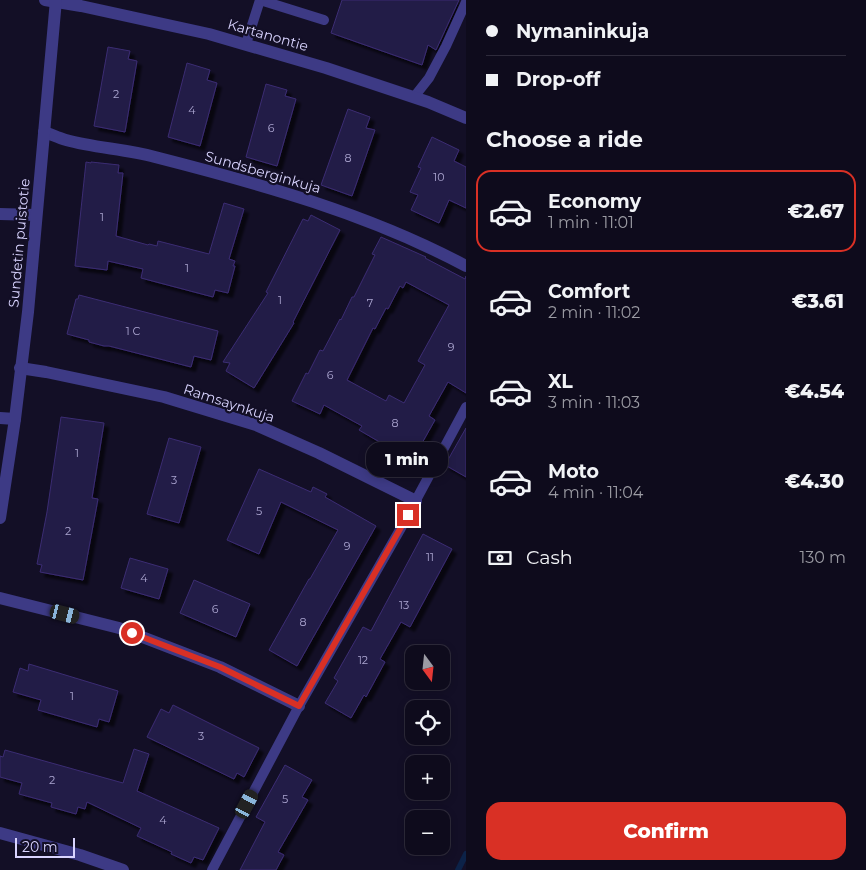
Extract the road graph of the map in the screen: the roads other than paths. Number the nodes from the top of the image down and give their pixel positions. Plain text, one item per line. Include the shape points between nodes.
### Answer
1 (52, 1) edge
2 (466, 2) edge
3 (324, 20) dead end
4 (246, 44) junction
5 (414, 97) junction
6 (466, 118) edge
7 (44, 132) junction
8 (0, 214) edge
9 (36, 215) junction
10 (466, 266) edge
11 (20, 368) junction
12 (466, 407) edge
13 (0, 418) edge
14 (15, 419) junction
15 (416, 501) junction
16 (0, 518) edge
17 (0, 598) edge
18 (299, 706) junction
19 (0, 833) edge
20 (123, 870) edge
21 (212, 870) edge

1 - 4 street, Kartanontie
1 - 7 street, Sundetin puistotie
2 - 5 lane via 429,78
3 - 4 lane via 260,0
4 - 5 street, Kartanontie
5 - 6 street, Kartanontie
7 - 9 street, Sundetin puistotie
7 - 10 street, Sundsberginkuja via 65,140 153,156 297,196 379,226
8 - 9 street
9 - 11 street, Sundetin puistotie
11 - 14 street, Sundetin puistotie
11 - 15 street, Ramsaynkuja via 164,397 256,426
12 - 15 lane
13 - 14 street
14 - 16 street, Sundetin puistotie
15 - 18 lane
17 - 18 street via 119,628 220,667
18 - 21 lane
19 - 20 street

